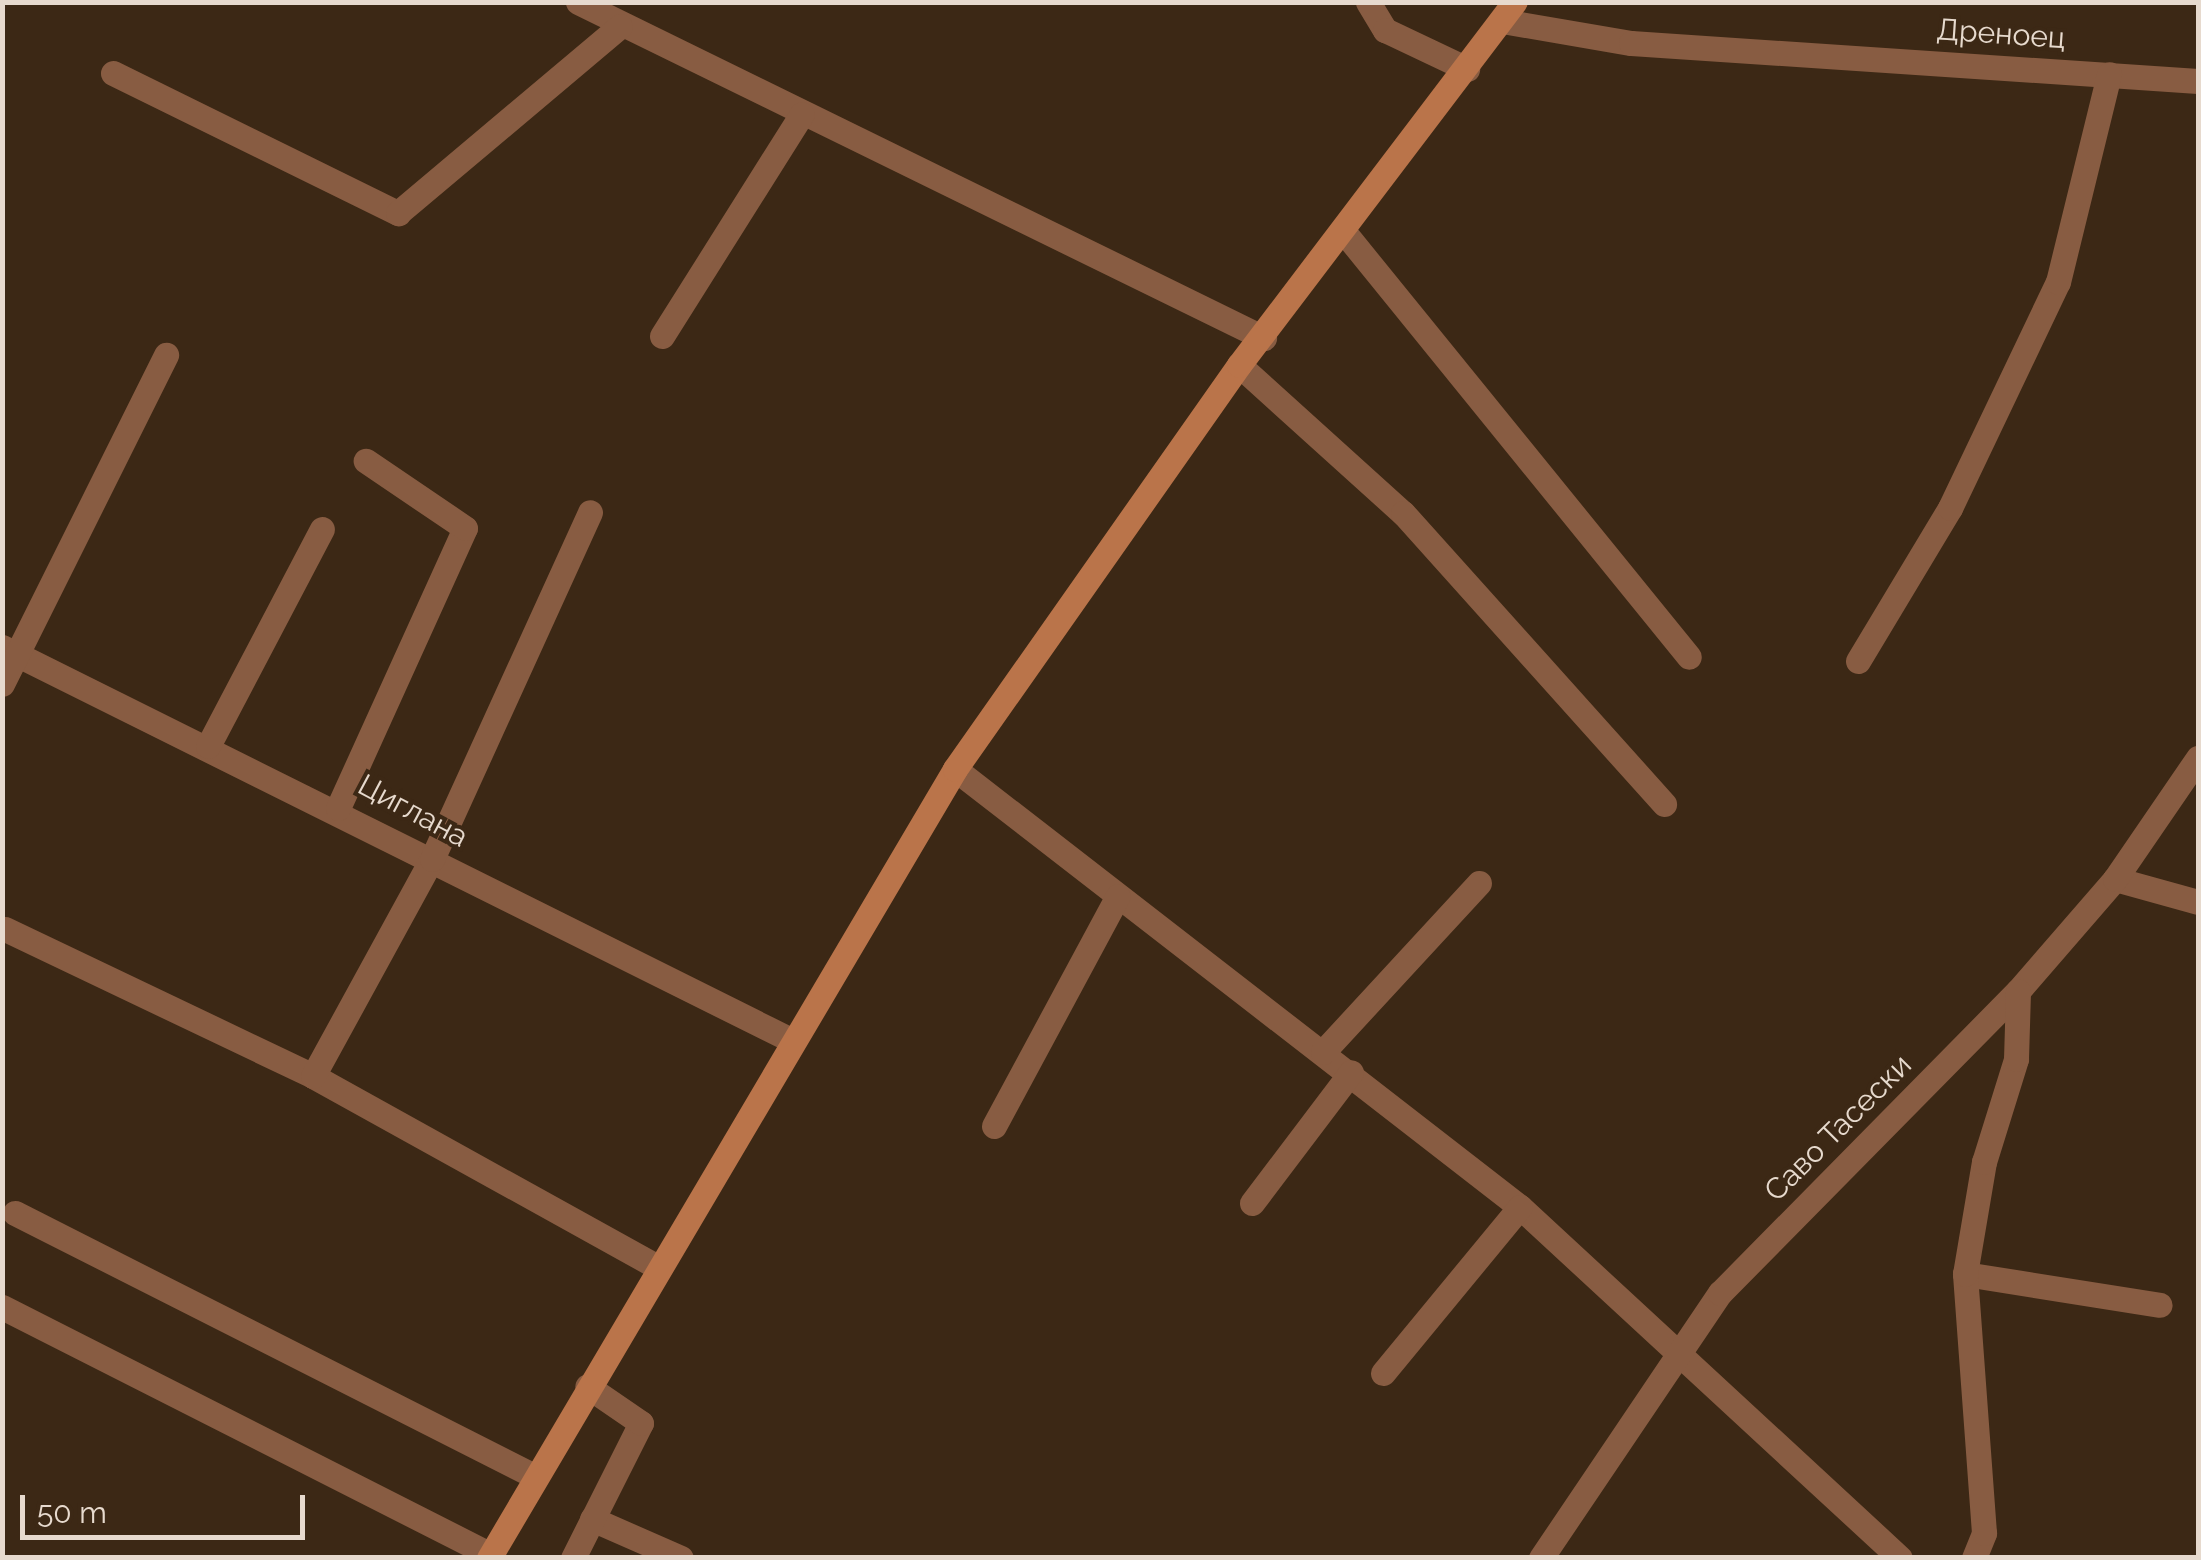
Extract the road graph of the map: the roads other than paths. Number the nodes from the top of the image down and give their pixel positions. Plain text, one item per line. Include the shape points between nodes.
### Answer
1 (578, 2) edge
2 (1368, 2) edge
3 (1508, 12) edge
4 (620, 26) junction
5 (1467, 69) junction
6 (113, 74) dead end
7 (2109, 74) junction
8 (2198, 82) edge
9 (802, 114) junction
10 (1344, 232) junction
11 (662, 336) dead end
12 (1264, 338) junction
13 (166, 355) dead end
14 (1239, 365) junction
15 (366, 461) dead end
16 (590, 512) dead end
17 (322, 529) dead end
18 (9, 651) edge
19 (1689, 657) dead end
20 (1858, 662) dead end
21 (2, 684) edge
22 (208, 746) junction
23 (2198, 758) edge
24 (955, 769) junction
25 (1664, 804) dead end
26 (338, 808) junction
27 (432, 858) junction
28 (2114, 879) junction
29 (1479, 884) dead end
30 (1118, 896) junction
31 (2198, 902) edge
32 (5, 929) dead end
33 (2018, 991) junction
34 (789, 1040) junction
35 (1323, 1052) junction
36 (1351, 1072) junction
37 (313, 1076) junction
38 (994, 1126) dead end
39 (1252, 1203) dead end
40 (1520, 1207) junction
41 (15, 1214) dead end
42 (658, 1267) junction
43 (1964, 1274) junction
44 (2160, 1305) dead end
45 (2, 1307) edge
46 (1681, 1352) junction
47 (1383, 1373) dead end
48 (587, 1386) junction
49 (536, 1477) junction
50 (592, 1519) junction
51 (490, 1556) edge
52 (572, 1558) edge
53 (681, 1558) edge
54 (1541, 1558) edge
55 (1900, 1558) edge
56 (1974, 1558) edge

1 - 4 street
2 - 5 street via 1385,30
3 - 5 main road
3 - 7 street, Дреноец via 1631,43
4 - 6 street via 398,212
4 - 9 street
5 - 10 main road
7 - 8 street, Дреноец
7 - 20 street via 2058,282 1950,508
9 - 11 street
9 - 12 street
10 - 12 main road
10 - 19 street
12 - 14 main road
13 - 18 street
14 - 24 main road
14 - 25 street via 1403,513
15 - 26 street via 465,528
16 - 27 street
17 - 22 street
18 - 21 street
18 - 22 street, Циглана
22 - 26 street, Циглана
23 - 28 street, Саво Тасески
24 - 30 street
24 - 34 main road
26 - 27 street, Циглана
27 - 34 street, Циглана
27 - 37 street
28 - 31 street
28 - 33 street, Саво Тасески
29 - 35 street
30 - 35 street
30 - 38 street
32 - 37 street
33 - 43 street via 2016,1058 1984,1162
33 - 46 street, Саво Тасески via 1720,1293
34 - 42 main road
35 - 36 street
36 - 39 street
36 - 40 street
37 - 42 street
40 - 46 street
40 - 47 street
41 - 49 street
42 - 48 main road
43 - 44 street
43 - 56 street via 1984,1533
45 - 51 street
46 - 54 street, Саво Тасески
46 - 55 street
48 - 49 main road
48 - 50 street via 641,1423
49 - 51 main road
50 - 52 street
50 - 53 street

